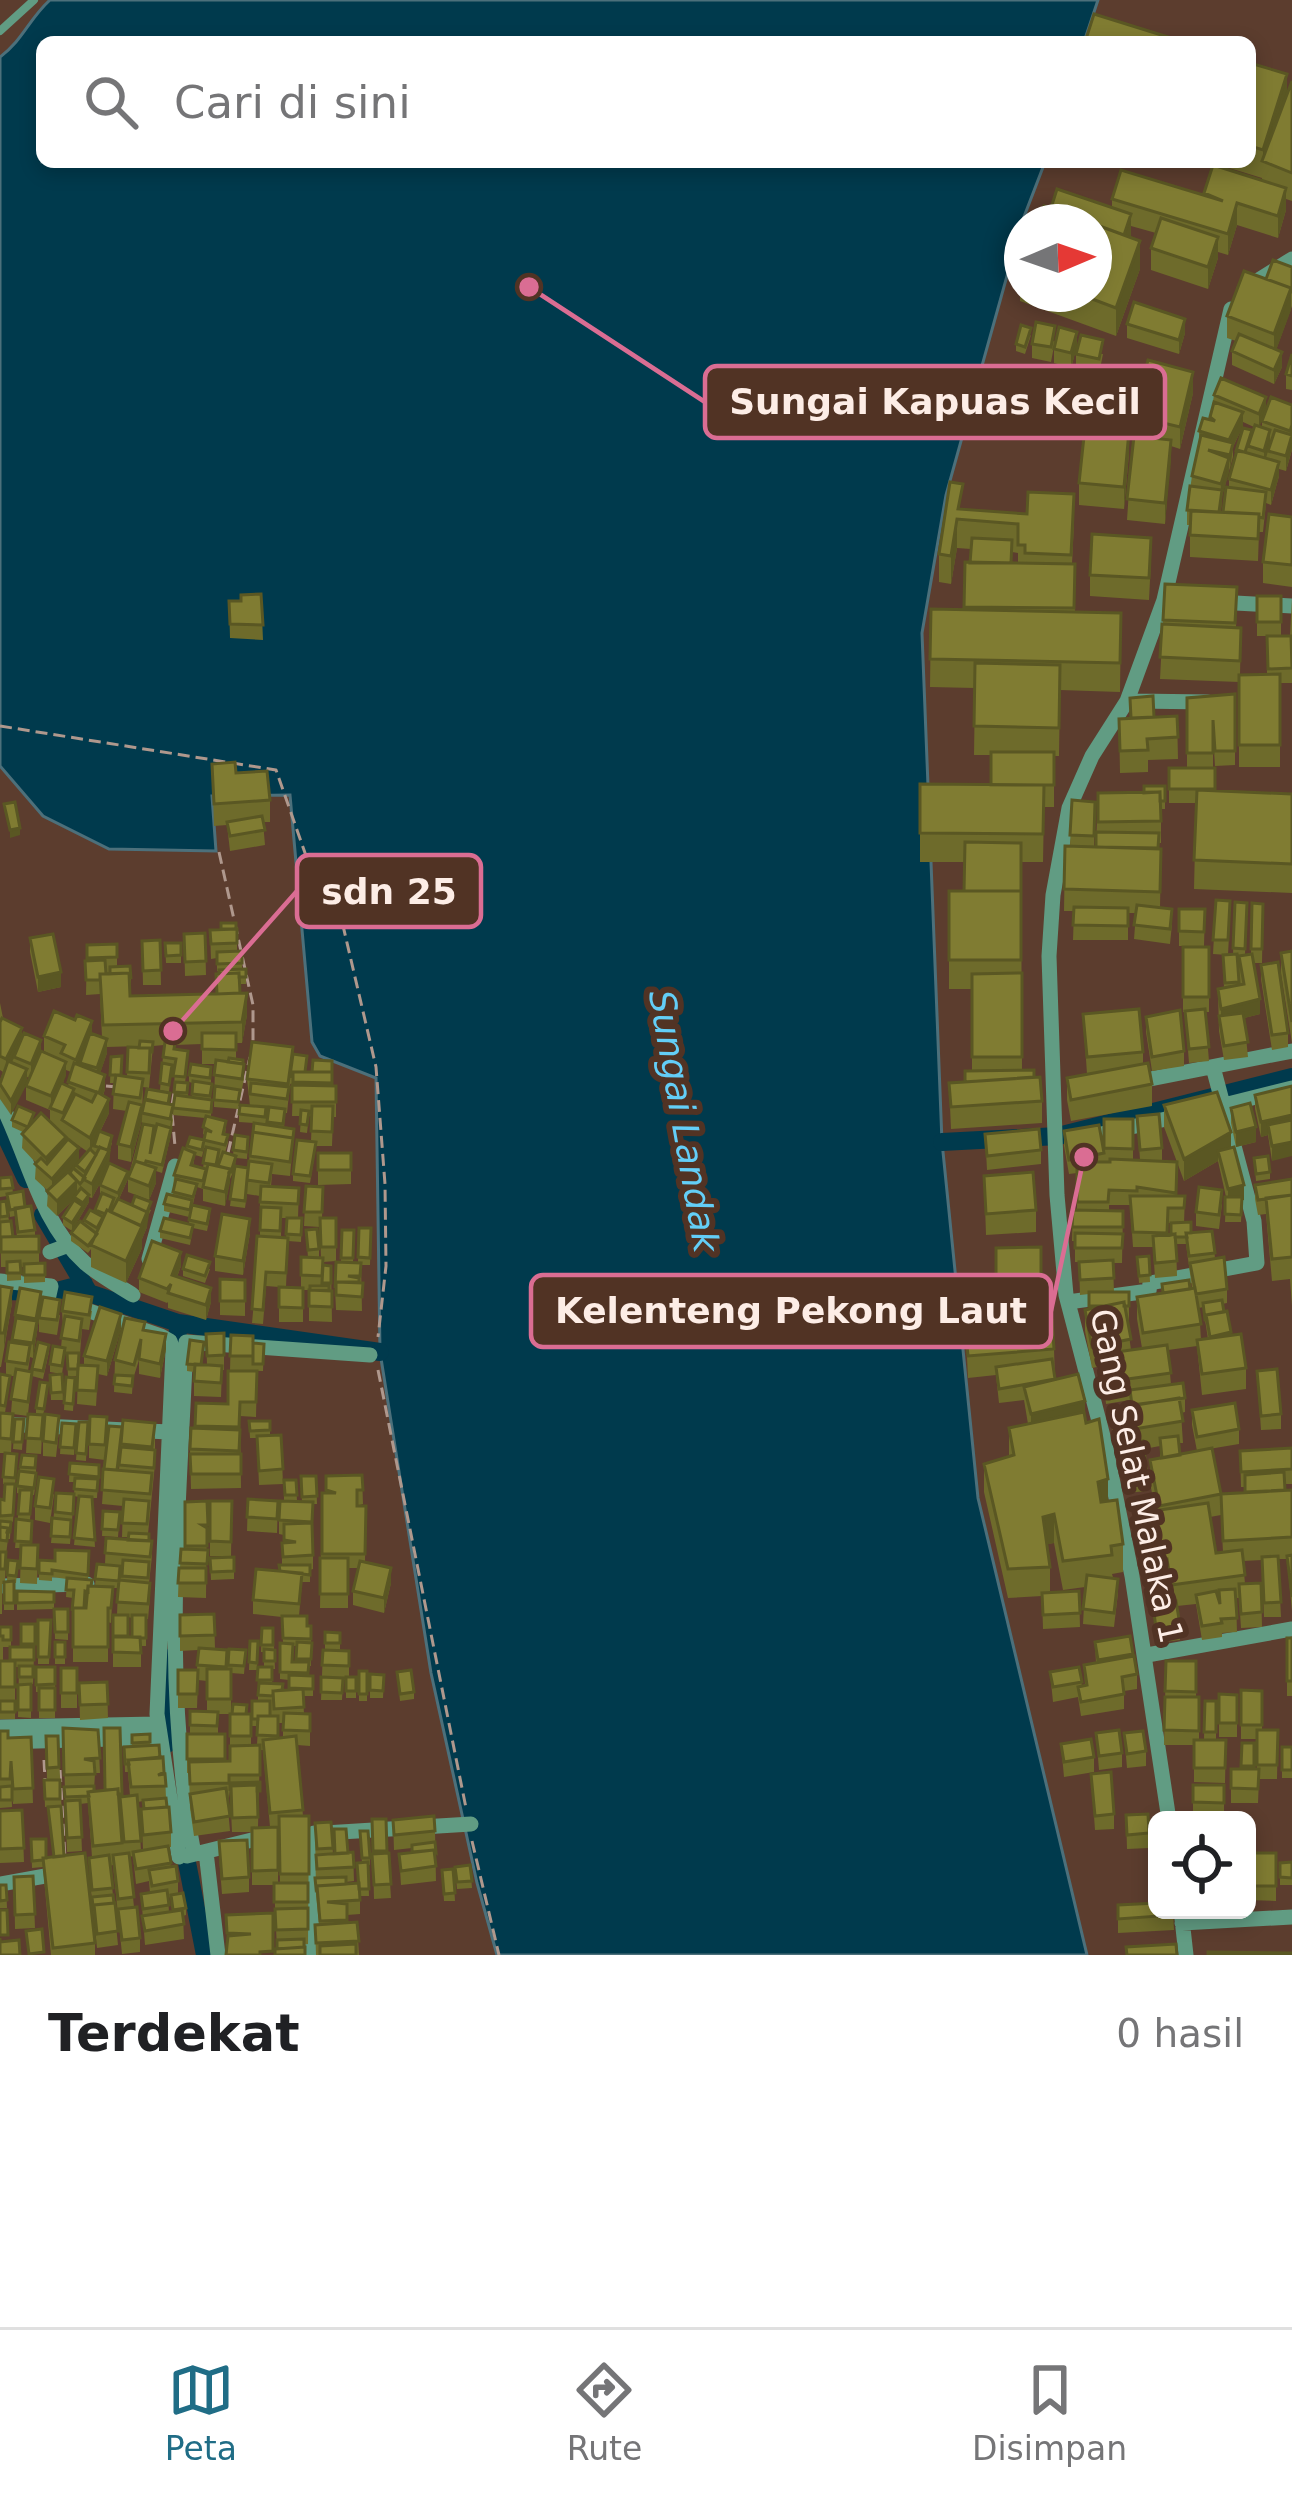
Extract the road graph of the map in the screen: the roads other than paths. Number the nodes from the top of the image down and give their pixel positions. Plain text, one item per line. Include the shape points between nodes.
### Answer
1 (34, 0) edge
2 (0, 31) edge
3 (1292, 259) edge
4 (1163, 600) junction
5 (1183, 601) edge
6 (1203, 602) edge
7 (1292, 607) edge
8 (1127, 701) junction
9 (1234, 703) edge
10 (1292, 1051) edge
11 (1213, 1066) junction
12 (1123, 1084) edge
13 (1292, 1088) edge
14 (1078, 1093) edge
15 (1055, 1097) junction
16 (0, 1101) edge
17 (1220, 1106) junction
18 (1058, 1144) junction
19 (175, 1166) edge
20 (1273, 1217) edge
21 (1254, 1221) junction
22 (69, 1245) junction
23 (50, 1252) dead end
24 (0, 1281) edge
25 (134, 1295) junction
26 (1068, 1302) junction
27 (122, 1323) junction
28 (178, 1341) junction
29 (373, 1356) road end
30 (0, 1424) edge
31 (169, 1432) junction
32 (172, 1504) junction
33 (90, 1584) edge
34 (0, 1586) edge
35 (169, 1613) junction
36 (1292, 1629) edge
37 (1147, 1655) junction
38 (0, 1727) edge
39 (159, 1732) junction
40 (0, 1742) edge
41 (179, 1811) junction
42 (1168, 1811) edge
43 (471, 1824) dead end
44 (314, 1833) junction
45 (186, 1856) junction
46 (86, 1870) edge
47 (0, 1884) edge
48 (1256, 1917) edge
49 (1292, 1917) edge
50 (1181, 1919) edge
51 (218, 1955) edge
52 (311, 1955) edge
53 (1186, 1955) edge

1 - 2 lane
3 - 4 street, Gang Selat Malaka 1 via 1232,304 1222,384
4 - 5 street
4 - 8 street, Gang Selat Malaka 1
6 - 7 street
8 - 9 street
8 - 15 street, Gang Selat Malaka 1 via 1091,756 1063,835 1049,956
10 - 11 street
11 - 12 street
11 - 17 street
13 - 17 street
14 - 15 street
15 - 18 street, Gang Selat Malaka 1
16 - 22 street
17 - 18 street
17 - 21 street
18 - 26 street, Gang Selat Malaka 1
19 - 25 street
20 - 21 street
21 - 26 street via 1257,1263 1150,1283 1149,1292
22 - 23 street
22 - 25 street
24 - 27 street via 52,1286 40,1303
25 - 27 street
26 - 37 street, Gang Selat Malaka 1
27 - 28 street
28 - 29 street
28 - 31 street
28 - 32 street
30 - 31 street
31 - 32 street
32 - 35 street
33 - 34 street
35 - 39 street
35 - 41 street
36 - 37 street
37 - 42 street, Gang Selat Malaka 1
38 - 39 street
39 - 40 street
39 - 41 street
41 - 45 street
43 - 44 street
44 - 45 street
44 - 52 street
45 - 51 street
46 - 47 street
48 - 49 street
50 - 53 street

